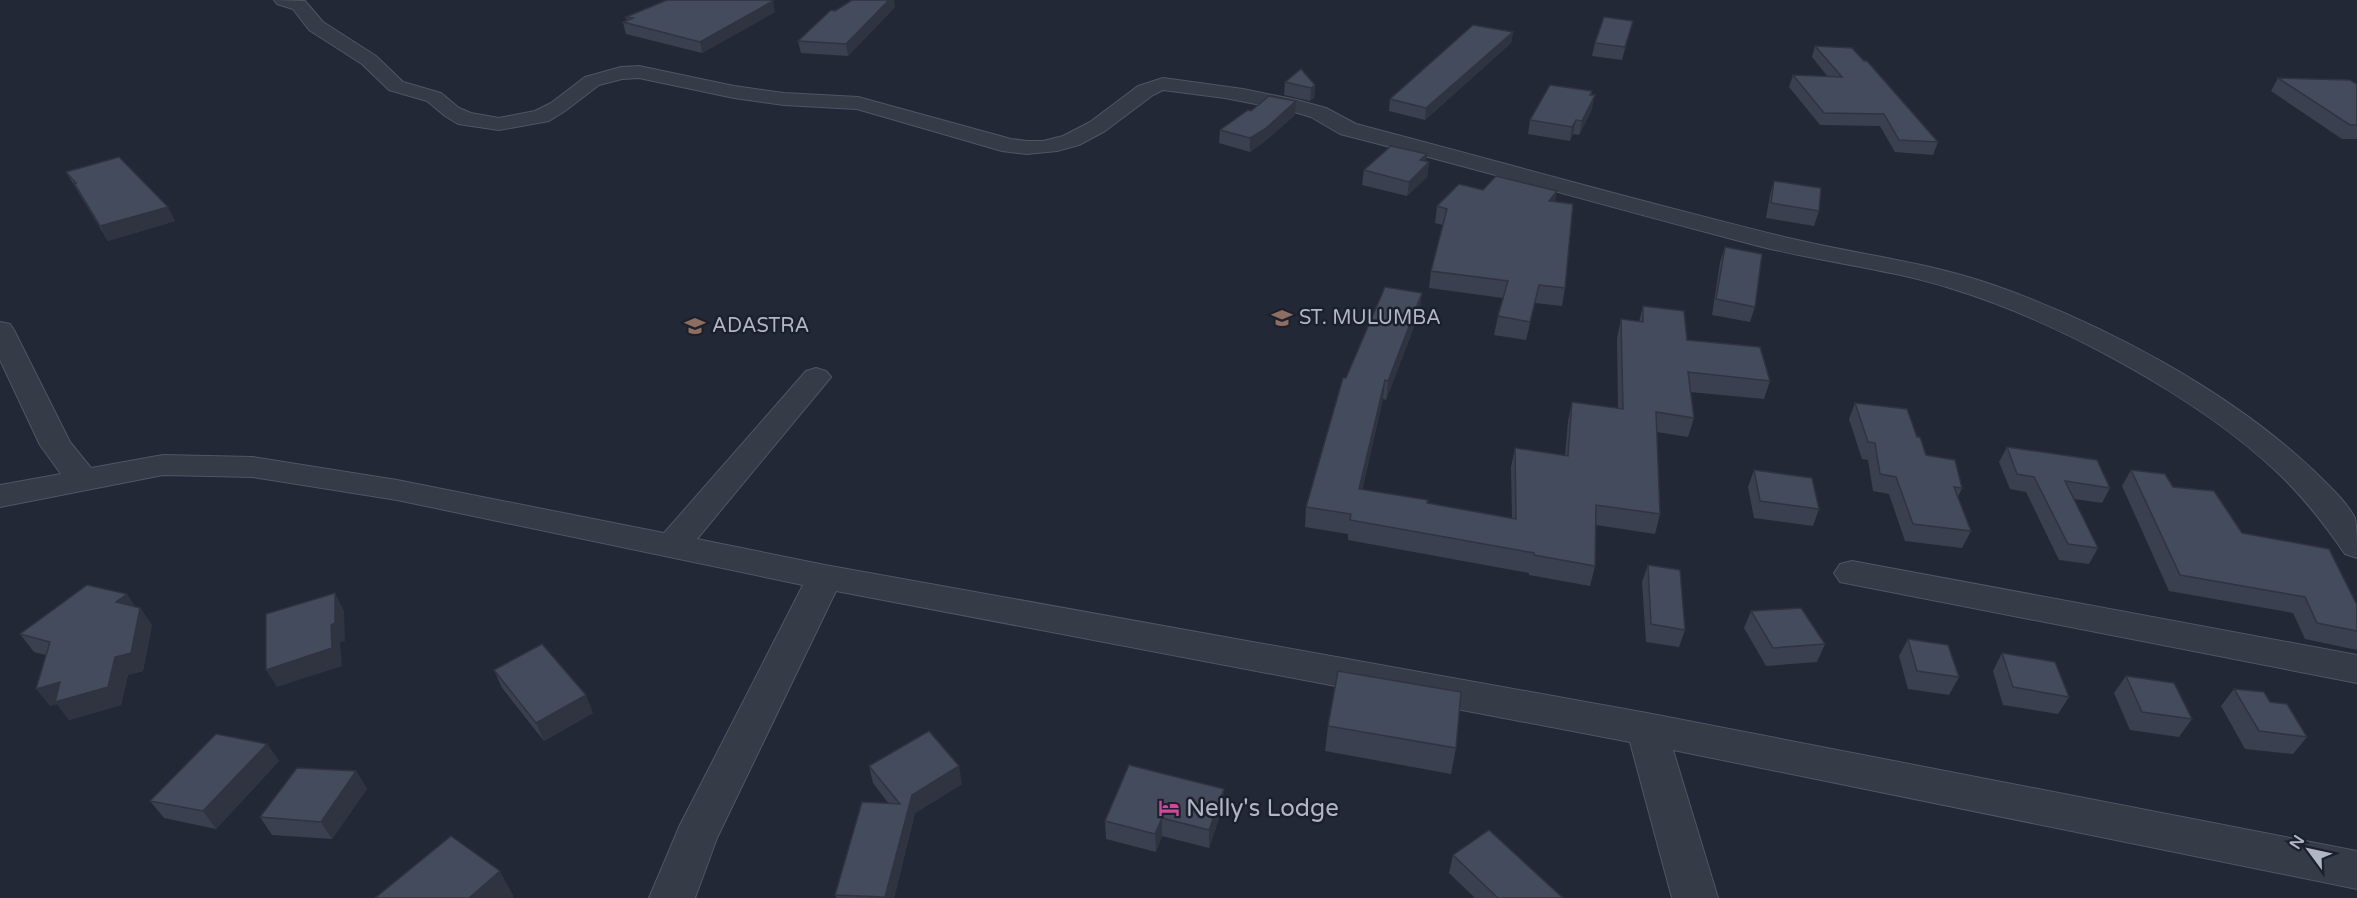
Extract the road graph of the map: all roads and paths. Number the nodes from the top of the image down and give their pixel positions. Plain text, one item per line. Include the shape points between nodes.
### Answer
1 (283, 0) edge
2 (0, 330) edge
3 (816, 377) dead end
4 (82, 479) junction
5 (0, 496) edge
6 (672, 546) junction
7 (2357, 546) edge
8 (1852, 573) dead end
9 (825, 577) junction
10 (2357, 669) edge
11 (1647, 729) junction
12 (2357, 870) edge
13 (672, 898) edge
14 (1695, 898) edge

1 - 7 street via 299,5 316,26 369,60 396,86 434,97 466,119 492,123 541,116 592,81 639,72 783,99 858,103 1032,150 1064,145 1093,130 1154,85 1181,85 1293,105 1319,112 1348,129 1777,244 1962,284 2046,314 2190,392 2265,444 2311,485
2 - 4 street via 56,445
3 - 6 street
4 - 5 street
4 - 6 street via 163,465 253,467 397,490
6 - 9 street
8 - 10 street
9 - 11 street
9 - 13 street via 695,838
11 - 12 street
11 - 14 street

